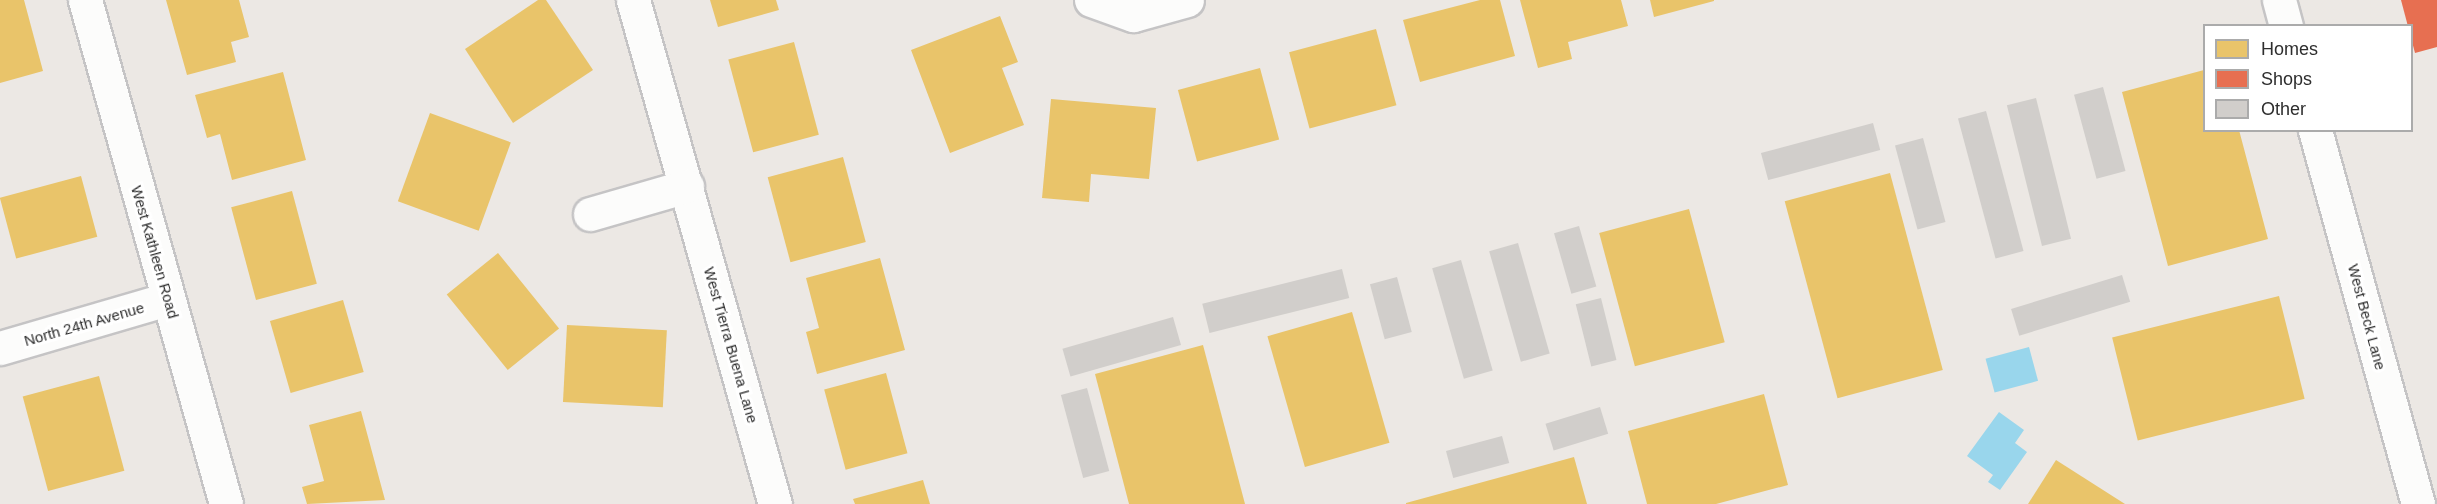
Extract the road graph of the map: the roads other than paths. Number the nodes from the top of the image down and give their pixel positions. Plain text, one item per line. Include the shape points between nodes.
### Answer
1 (85, 0) edge
2 (633, 0) edge
3 (1187, 0) edge
4 (2279, 0) edge
5 (1092, 1) edge
6 (2285, 24) edge
7 (2316, 132) edge
8 (687, 186) junction
9 (590, 214) dead end
10 (168, 299) junction
11 (0, 348) edge
12 (226, 504) edge
13 (775, 504) edge
14 (2418, 504) edge

1 - 10 street, West Kathleen Road
2 - 8 street, West Tierra Buena Lane
3 - 5 street via 1133,15
4 - 6 street
7 - 14 street, West Beck Lane
8 - 9 street
8 - 13 street, West Tierra Buena Lane
10 - 11 street, North 24th Avenue
10 - 12 street, West Kathleen Road

